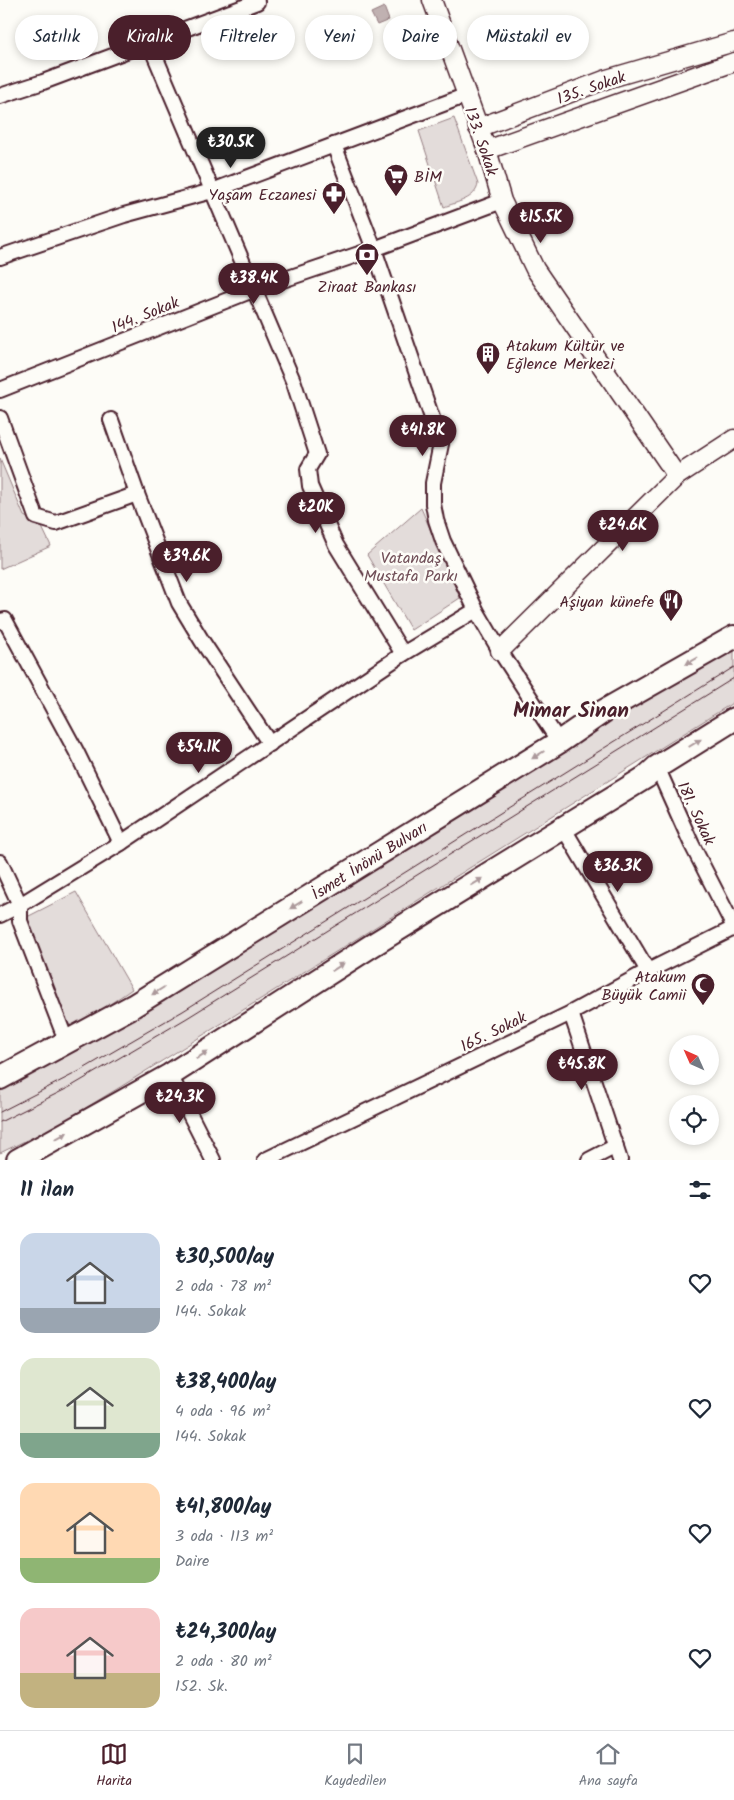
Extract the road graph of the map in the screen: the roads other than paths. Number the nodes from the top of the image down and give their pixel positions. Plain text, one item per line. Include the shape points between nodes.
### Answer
1 (256, 0) edge
2 (432, 0) edge
3 (191, 26) edge
4 (734, 42) edge
5 (108, 57) edge
6 (157, 60) edge
7 (734, 62) edge
8 (466, 95) junction
9 (0, 96) edge
10 (478, 128) junction
11 (334, 144) junction
12 (487, 150) junction
13 (212, 192) junction
14 (502, 201) junction
15 (374, 249) junction
16 (0, 257) edge
17 (253, 290) junction
18 (0, 390) edge
19 (0, 418) edge
20 (112, 420) dead end
21 (734, 439) edge
22 (677, 476) junction
23 (137, 494) junction
24 (476, 610) junction
25 (0, 621) edge
26 (734, 637) edge
27 (500, 651) junction
28 (403, 654) junction
29 (734, 719) edge
30 (559, 742) junction
31 (270, 744) junction
32 (657, 767) junction
33 (564, 829) junction
34 (121, 843) junction
35 (0, 862) edge
36 (20, 905) junction
37 (0, 915) edge
38 (734, 927) edge
39 (648, 971) junction
40 (571, 1013) junction
41 (67, 1043) junction
42 (170, 1075) junction
43 (0, 1078) edge
44 (616, 1146) junction
45 (18, 1160) edge
46 (213, 1160) edge
47 (264, 1160) edge
48 (589, 1160) edge
49 (620, 1160) edge

1 - 3 street
2 - 8 street, 133. Sokak
4 - 10 street, 135. Sokak via 607,79
5 - 9 street
6 - 13 street
7 - 12 street, 135. Sokak
8 - 10 street, 133. Sokak
8 - 11 street
10 - 12 street, 133. Sokak
11 - 13 street
11 - 15 street
12 - 14 street, 133. Sokak
13 - 16 street via 124,215
13 - 17 street
14 - 15 street, 144. Sokak
14 - 22 street, 133. Sokak via 536,269
15 - 17 street, 144. Sokak
15 - 24 street via 441,444 433,483 436,520
17 - 18 street, 144. Sokak
17 - 28 street via 294,383 317,454 308,470 310,486 336,544
19 - 23 street via 36,517 56,523
20 - 23 street
21 - 22 street
22 - 27 street
23 - 31 street via 179,603
24 - 27 street
24 - 28 street
25 - 34 street via 5,620 76,750
26 -> 30 main road, İsmet İnönü Bulvarı via 604,711
27 - 30 street
28 - 31 street
32 -> 29 main road
30 -> 41 main road, İsmet İnönü Bulvarı via 133,1006
31 - 34 street
32 - 33 main road
32 - 38 street, 181. Sokak
33 - 39 street
42 -> 33 main road via 371,946
34 - 36 street
35 - 36 street
36 - 37 street
36 - 41 street via 20,920
38 - 39 street, 165. Sokak
39 - 40 street, 165. Sokak
40 - 44 street
40 - 47 street, 165. Sokak
41 - 43 main road, İsmet İnönü Bulvarı
45 -> 42 main road
42 - 46 street
44 - 48 street
44 - 49 street

